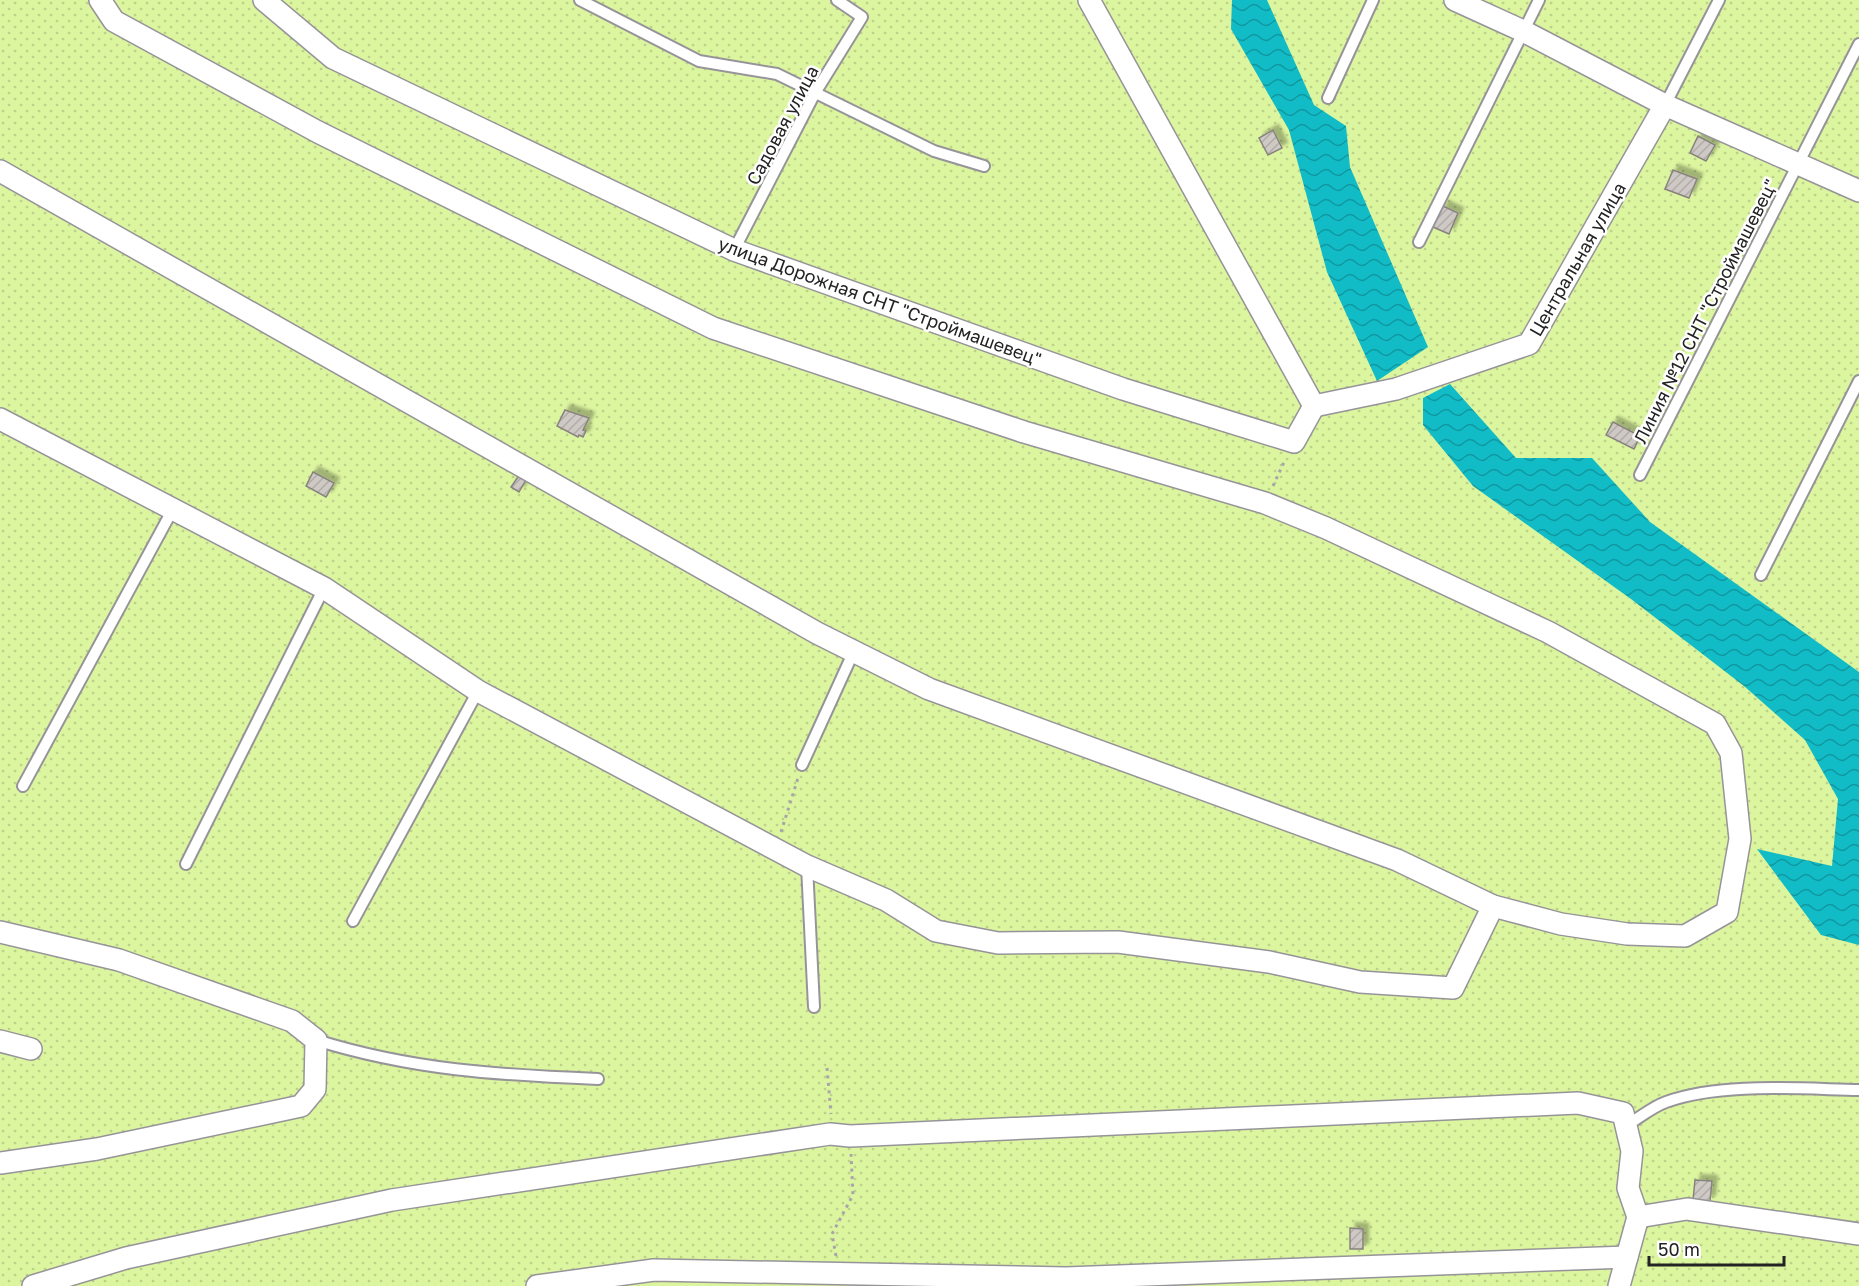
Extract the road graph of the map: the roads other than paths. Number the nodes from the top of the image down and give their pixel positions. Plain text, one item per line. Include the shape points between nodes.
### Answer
1 (100, 0) edge
2 (264, 0) edge
3 (580, 0) edge
4 (837, 0) edge
5 (1089, 0) edge
6 (1373, 0) edge
7 (1455, 0) edge
8 (1539, 0) edge
9 (1719, 0) edge
10 (1523, 31) junction
11 (1859, 44) edge
12 (815, 93) junction
13 (1328, 98) dead end
14 (1665, 105) junction
15 (1801, 163) junction
16 (984, 166) dead end
17 (0, 171) edge
18 (1859, 190) edge
19 (1419, 242) dead end
20 (734, 250) junction
21 (1859, 381) edge
22 (1314, 406) junction
23 (2, 426) edge
24 (1640, 475) dead end
25 (173, 509) junction
26 (1761, 574) dead end
27 (324, 588) junction
28 (854, 651) junction
29 (478, 691) junction
30 (802, 765) road end
31 (23, 786) dead end
32 (186, 864) dead end
33 (807, 866) junction
34 (1493, 906) junction
35 (353, 921) dead end
36 (0, 932) edge
37 (814, 1007) dead end
38 (316, 1040) junction
39 (0, 1041) edge
40 (31, 1049) dead end
41 (598, 1079) dead end
42 (1859, 1090) edge
43 (1626, 1126) junction
44 (0, 1163) edge
45 (1638, 1217) junction
46 (1859, 1234) edge
47 (1627, 1257) junction
48 (840, 1279) edge
49 (33, 1286) edge
50 (537, 1286) edge
51 (1619, 1286) edge

1 - 34 street via 114,21 308,126 713,328 1024,432 1265,503 1548,632 1715,724 1731,753 1740,839 1727,912 1685,936 1628,934 1561,924
2 - 20 street, улица Дорожная СНТ "Строймашевец" via 333,58
3 - 12 lane via 699,62 777,74
4 - 12 lane, Садовая улица via 862,17
5 - 22 street
6 - 13 lane
7 - 10 street
8 - 10 lane
9 - 14 lane
10 - 14 street
10 - 19 lane
11 - 15 lane, Линия №12 СНТ "Строймашевец"
12 - 16 lane via 934,151
12 - 20 lane, Садовая улица
14 - 15 street
14 - 22 street, Центральная улица via 1529,344 1396,389
15 - 18 street
15 - 24 lane, Линия №12 СНТ "Строймашевец"
17 - 28 street
20 - 22 street, улица Дорожная СНТ "Строймашевец" via 1123,389 1294,442
21 - 26 lane
23 - 25 street
25 - 27 street
25 - 31 lane
27 - 29 street
27 - 32 lane
28 - 30 lane
28 - 34 street via 929,688 1386,856
29 - 33 street
29 - 35 lane
33 - 34 street via 886,900 936,931 998,943 1118,942 1269,962 1360,982 1453,988
33 - 37 lane
36 - 38 street via 119,960 292,1021
38 - 41 lane via 368,1056 487,1074
38 - 44 street via 315,1089 301,1106 97,1149
39 - 40 street
42 - 43 lane via 1761,1087 1698,1095 1665,1102
43 - 45 street via 1632,1151 1628,1188
43 - 49 street via 1623,1113 1578,1103 830,1134 392,1200 126,1258
45 - 46 street via 1687,1209
45 - 47 street
47 - 48 street via 1066,1278
47 - 51 street
48 - 50 street via 654,1270

